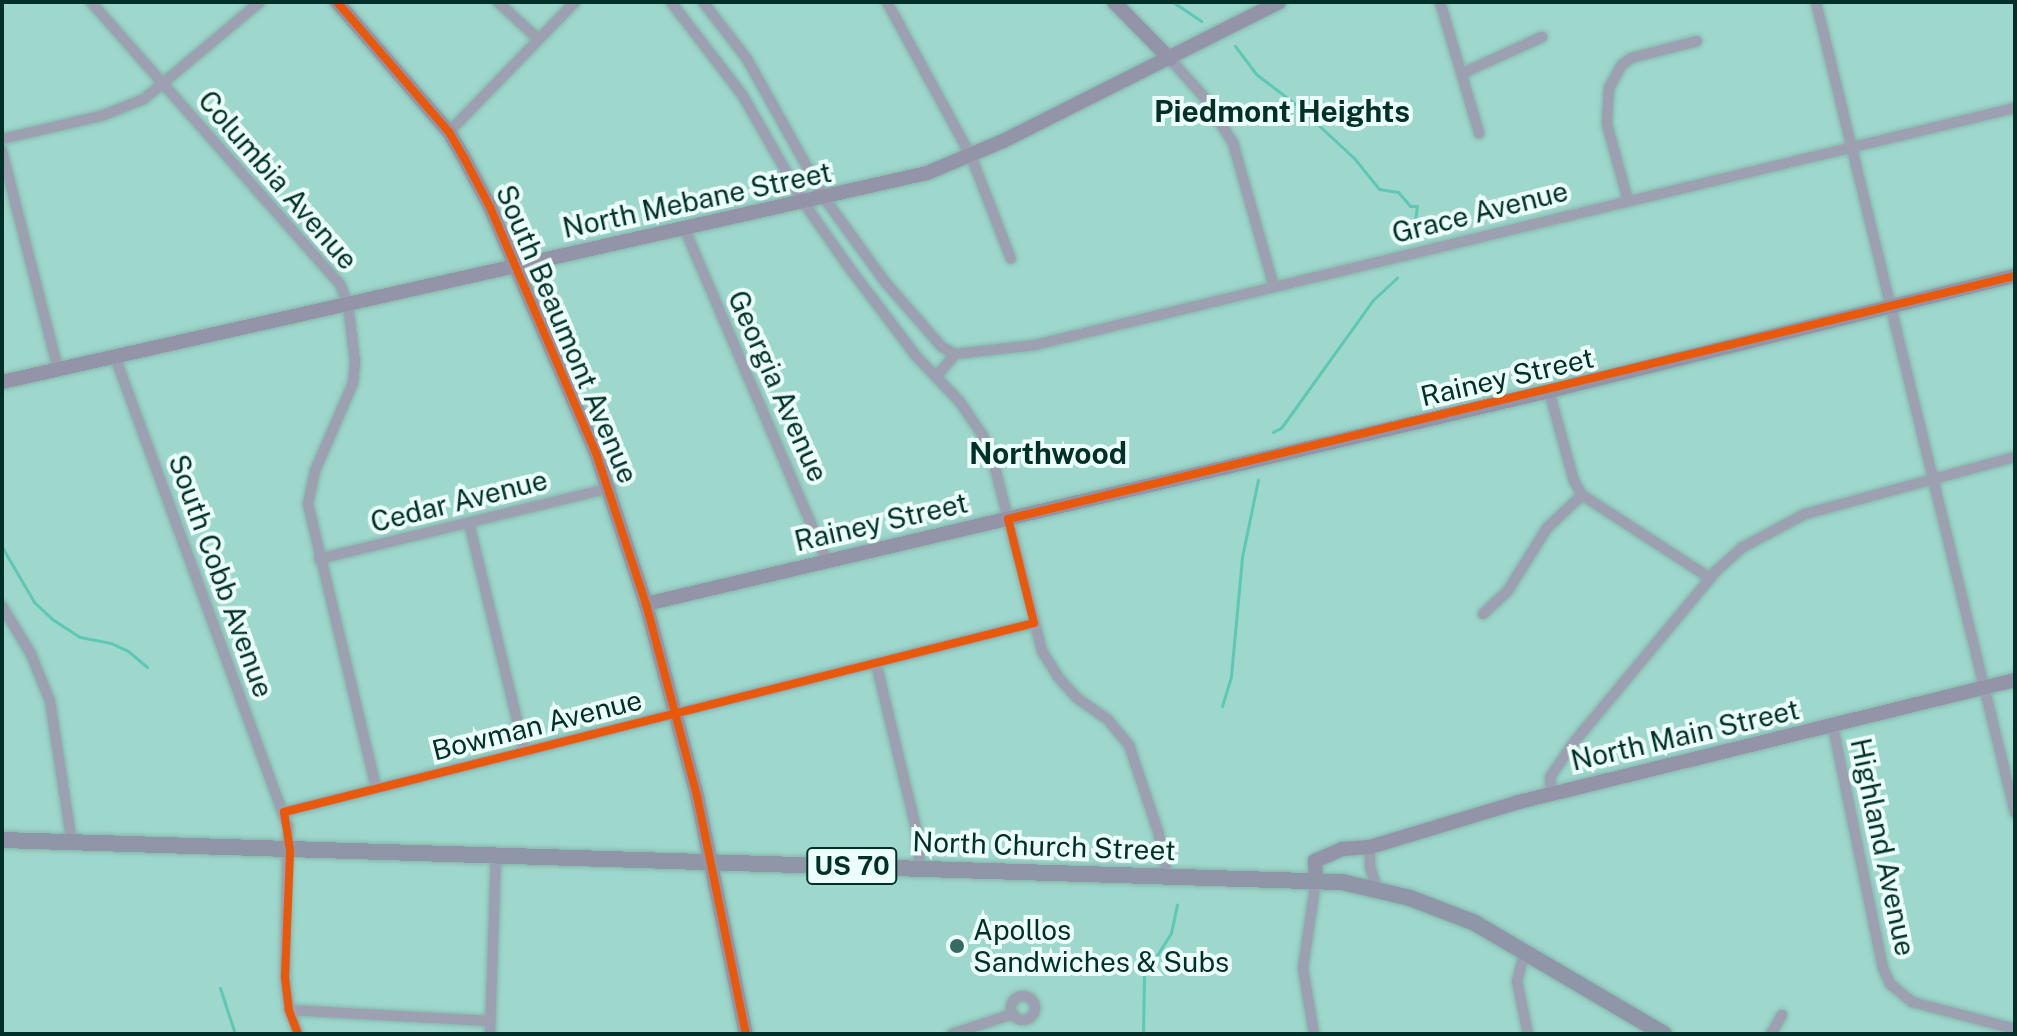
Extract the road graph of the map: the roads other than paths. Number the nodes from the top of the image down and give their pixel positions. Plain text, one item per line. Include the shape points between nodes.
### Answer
1 (91, 2) edge
2 (260, 2) edge
3 (337, 2) edge
4 (498, 2) edge
5 (575, 2) edge
6 (671, 2) edge
7 (703, 2) edge
8 (887, 2) edge
9 (1114, 2) edge
10 (1279, 2) edge
11 (1440, 2) edge
12 (1816, 2) edge
13 (1542, 37) dead end
14 (538, 39) junction
15 (1697, 41) dead end
16 (1170, 59) junction
17 (1463, 73) junction
18 (163, 85) junction
19 (2015, 108) edge
20 (449, 132) junction
21 (1479, 133) dead end
22 (2, 139) edge
23 (1851, 147) junction
24 (2, 151) edge
25 (971, 156) junction
26 (825, 199) junction
27 (1628, 201) junction
28 (804, 203) junction
29 (685, 230) junction
30 (1011, 259) dead end
31 (515, 267) junction
32 (2015, 276) edge
33 (1274, 287) junction
34 (348, 305) junction
35 (1890, 307) junction
36 (955, 354) junction
37 (115, 357) junction
38 (58, 369) junction
39 (936, 377) junction
40 (2, 382) edge
41 (1549, 391) junction
42 (2015, 457) edge
43 (1934, 477) junction
44 (610, 488) junction
45 (1582, 495) junction
46 (1008, 519) junction
47 (469, 523) junction
48 (319, 559) junction
49 (827, 562) junction
50 (1710, 578) junction
51 (646, 604) junction
52 (2, 606) edge
53 (1483, 614) dead end
54 (1034, 623) junction
55 (876, 663) junction
56 (2015, 680) edge
57 (1983, 688) junction
58 (674, 715) junction
59 (1833, 727) junction
60 (525, 752) junction
61 (376, 787) junction
62 (1551, 794) junction
63 (284, 812) junction
64 (2015, 813) edge
65 (2, 840) edge
66 (72, 843) junction
67 (1370, 847) junction
68 (290, 850) junction
69 (496, 855) junction
70 (711, 863) junction
71 (920, 869) junction
72 (1168, 876) junction
73 (1316, 880) junction
74 (1377, 889) junction
75 (1525, 951) junction
76 (289, 1010) junction
77 (1013, 1014) dead end
78 (1782, 1015) dead end
79 (490, 1021) junction
80 (2015, 1029) edge
81 (298, 1034) edge
82 (490, 1034) edge
83 (746, 1034) edge
84 (952, 1034) edge
85 (1314, 1034) edge
86 (1528, 1034) edge
87 (1664, 1034) edge
88 (1771, 1034) edge

1 - 18 street, Columbia Avenue
2 - 18 street
3 - 20 street, South Beaumont Avenue
4 - 14 street
5 - 14 street
6 - 28 street via 743,96
7 - 26 street via 747,59
8 - 25 street
9 - 16 street
10 - 16 street, North Mebane Street
11 - 17 street
12 - 23 street
13 - 17 street
14 - 20 street
15 - 27 street via 1631,58 1609,88 1607,124
16 - 25 street, North Mebane Street
16 - 33 street via 1204,97 1233,143
17 - 21 street
18 - 22 street via 144,99 101,116
18 - 34 street, Columbia Avenue via 340,284
19 - 23 street, Grace Avenue
20 - 31 street, South Beaumont Avenue
23 - 27 street, Grace Avenue
23 - 35 street
24 - 38 street
25 - 26 street, North Mebane Street via 916,177
25 - 30 street
26 - 28 street, North Mebane Street
26 - 36 street via 885,282 942,347
27 - 33 street, Grace Avenue
28 - 29 street, North Mebane Street
28 - 39 street
29 - 31 street, North Mebane Street
29 - 49 street, Georgia Avenue
31 - 34 street, North Mebane Street
31 - 44 street, South Beaumont Avenue
32 - 35 street, Rainey Street
33 - 36 street, Grace Avenue via 1035,345
34 - 37 street, North Mebane Street
34 - 48 street, Columbia Avenue via 353,383 309,495
35 - 41 street, Rainey Street
35 - 43 street
36 - 39 street
37 - 38 street, North Mebane Street
37 - 63 street, South Cobb Avenue
38 - 40 street, North Mebane Street
39 - 46 street via 983,436
41 - 45 street
41 - 46 street, Rainey Street
42 - 43 street
43 - 50 street via 1781,524 1743,547
43 - 57 street
44 - 47 street, Cedar Avenue
44 - 51 street, South Beaumont Avenue
45 - 50 street
45 - 53 street via 1547,528 1507,592
46 - 49 street, Rainey Street
46 - 54 street
47 - 48 street, Cedar Avenue
47 - 60 street
48 - 61 street, Columbia Avenue
49 - 51 street, Rainey Street
50 - 62 street via 1562,758 1550,777
51 - 58 street, South Beaumont Avenue
52 - 66 street via 31,654 50,701
54 - 55 street, Bowman Avenue
54 - 72 street via 1042,651 1058,677 1129,745
55 - 58 street, Bowman Avenue
55 - 71 street via 918,836
56 - 57 street, North Main Street
57 - 59 street, North Main Street
57 - 64 street
58 - 60 street, Bowman Avenue
58 - 70 street, South Beaumont Avenue
59 - 62 street, North Main Street
59 - 80 street, Highland Avenue via 1890,984 1912,1002
60 - 61 street, Bowman Avenue
61 - 63 street, Bowman Avenue
62 - 67 street, North Main Street
63 - 68 street, South Cobb Avenue
65 - 66 main road, North Church Street / US 70
66 - 68 main road, North Church Street / US 70
67 - 73 street, North Main Street via 1342,849 1315,861
67 - 74 street
68 - 69 main road, North Church Street / US 70
68 - 76 street, South Cobb Avenue via 285,977
69 - 70 main road, North Church Street / US 70
69 - 79 street
70 - 71 main road, North Church Street / US 70
70 - 83 street, South Beaumont Avenue
71 - 72 main road, North Church Street / US 70
72 - 73 main road, North Church Street / US 70
73 - 74 main road, North Church Street / US 70
73 - 85 street via 1303,968
74 - 75 main road, North Church Street / US 70 via 1473,922
75 - 86 street via 1517,981
75 - 87 main road, North Church Street / US 70
76 - 79 street
76 - 81 street, South Cobb Avenue
77 - 84 street
78 - 88 street
79 - 82 street

